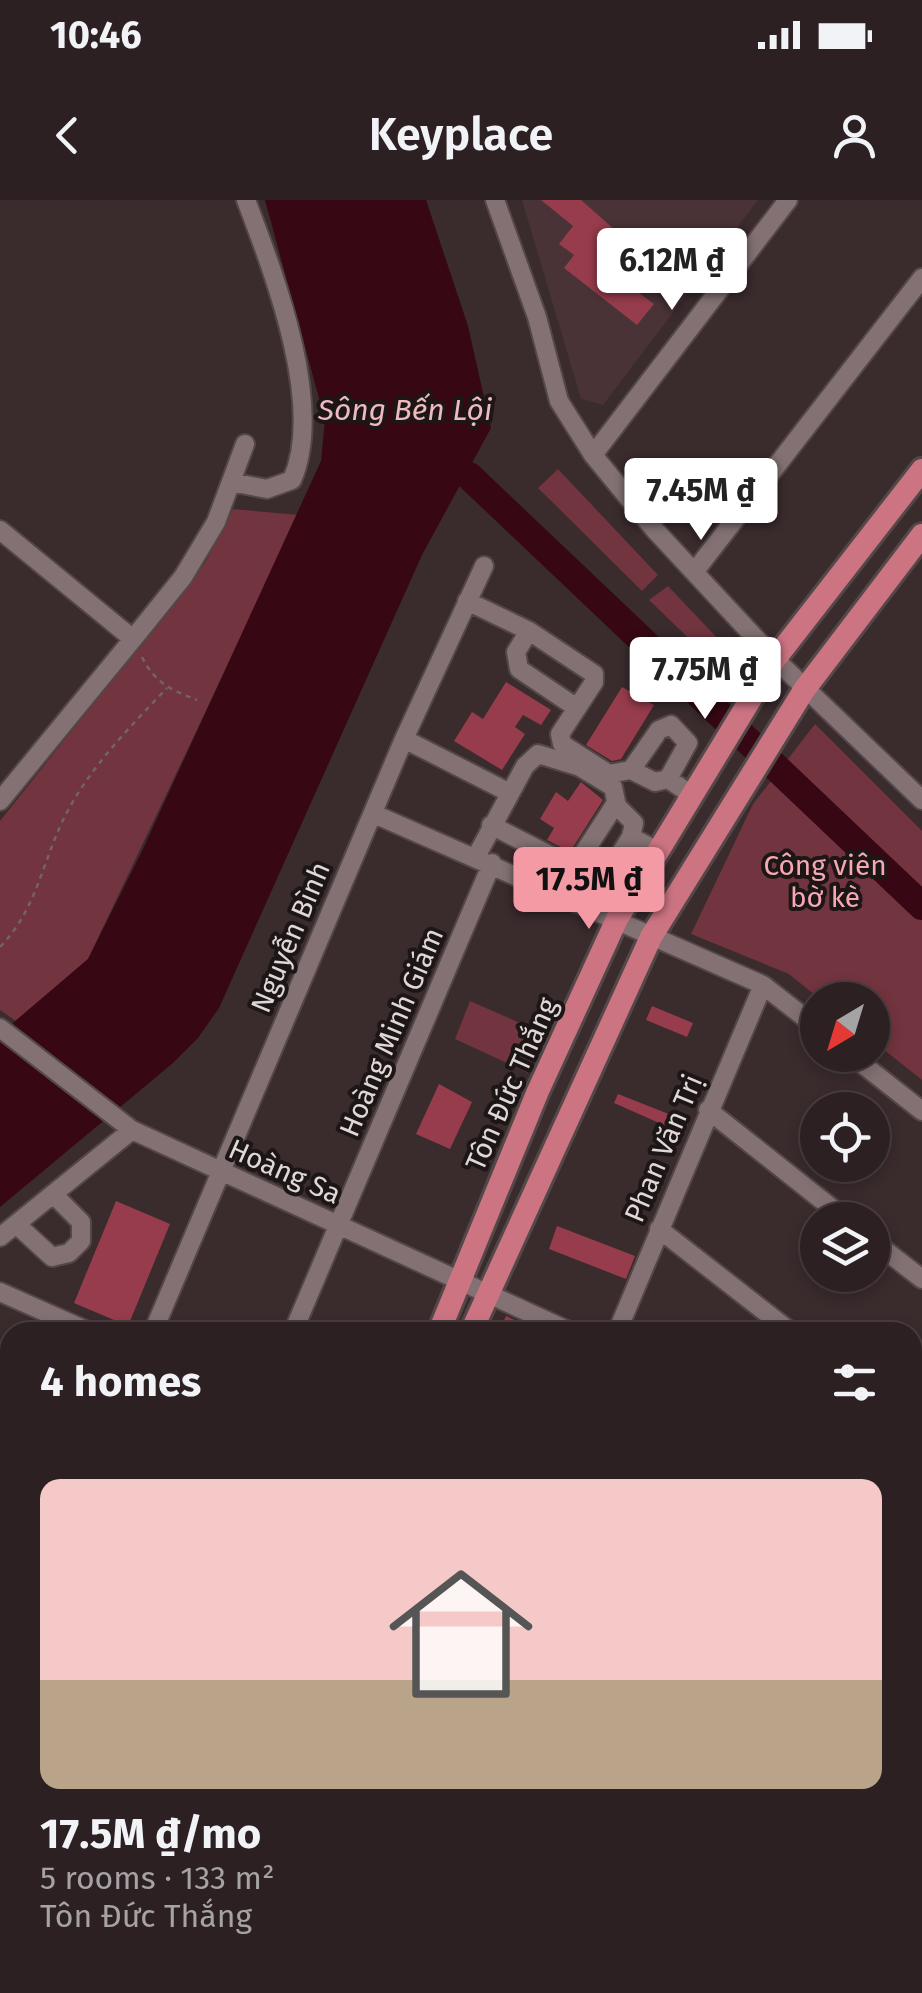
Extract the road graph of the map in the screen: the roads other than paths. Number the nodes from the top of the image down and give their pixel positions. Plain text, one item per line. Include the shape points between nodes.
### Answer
1 (246, 200) edge
2 (495, 200) edge
3 (788, 200) edge
4 (922, 278) edge
5 (245, 444) dead end
6 (593, 456) junction
7 (922, 470) edge
8 (231, 482) junction
9 (0, 530) edge
10 (922, 535) edge
11 (484, 566) dead end
12 (695, 570) junction
13 (468, 601) junction
14 (529, 630) junction
15 (133, 638) junction
16 (775, 659) junction
17 (804, 690) junction
18 (577, 708) junction
19 (404, 740) junction
20 (631, 770) junction
21 (668, 779) junction
22 (510, 793) junction
23 (692, 795) junction
24 (922, 800) edge
25 (0, 801) edge
26 (616, 803) junction
27 (374, 814) junction
28 (491, 825) junction
29 (631, 838) junction
30 (659, 852) junction
31 (485, 859) junction
32 (574, 868) junction
33 (618, 919) junction
34 (652, 936) junction
35 (763, 985) junction
36 (800, 1014) edge
37 (0, 1028) edge
38 (873, 1072) edge
39 (708, 1110) junction
40 (922, 1111) edge
41 (132, 1130) junction
42 (218, 1172) junction
43 (53, 1194) junction
44 (824, 1202) edge
45 (16, 1224) junction
46 (338, 1226) junction
47 (659, 1229) junction
48 (0, 1237) edge
49 (890, 1254) edge
50 (460, 1279) junction
51 (922, 1279) edge
52 (0, 1292) edge
53 (490, 1293) junction
54 (68, 1322) edge
55 (157, 1322) edge
56 (297, 1322) edge
57 (443, 1322) edge
58 (476, 1322) edge
59 (550, 1322) edge
60 (621, 1322) edge
61 (778, 1322) edge

1 - 8 street via 305,410 292,480 266,489
2 - 6 street via 559,401
3 - 6 street
4 - 12 street
5 - 8 street
6 - 12 street
7 - 16 main road, Tôn Đức Thắng
8 - 15 street via 183,577
9 - 15 street
10 - 17 main road
11 - 13 street, Nguyễn Bình
12 - 16 street
13 - 14 street
13 - 19 street, Nguyễn Bình
14 - 18 street via 516,652 518,670
14 - 18 street via 594,674
15 - 25 street
16 - 17 street
16 - 23 main road, Tôn Đức Thắng
17 - 24 street
17 - 34 main road
18 - 20 street via 560,734 562,744 609,774
19 - 22 street
19 - 27 street, Nguyễn Bình
20 - 21 street via 655,782
20 - 21 street via 659,730 671,725 688,743
21 - 23 street
22 - 26 street, Hoàng Minh Giám via 538,754 580,767 613,787
22 - 28 street, Hoàng Minh Giám
23 - 30 main road, Tôn Đức Thắng
26 - 29 street via 634,823
26 - 32 street
27 - 31 street
27 - 42 street, Nguyễn Bình
28 - 31 street, Hoàng Minh Giám
28 - 32 street
29 - 30 street
29 - 32 street via 600,877
30 - 33 main road, Tôn Đức Thắng
31 - 33 street
31 - 46 street, Hoàng Minh Giám
33 - 34 street
33 - 50 main road, Tôn Đức Thắng
34 - 35 street
34 - 53 main road
35 - 36 street
35 - 39 street, Phan Văn Trị
37 - 41 street, Hoàng Sa
38 - 40 street
39 - 44 street
39 - 47 street, Phan Văn Trị
41 - 42 street, Hoàng Sa
41 - 43 street
42 - 46 street, Hoàng Sa
42 - 55 street, Nguyễn Bình
43 - 45 street
43 - 45 street via 81,1222 80,1241 69,1253 52,1257
45 - 48 street
46 - 50 street, Hoàng Sa
46 - 56 street, Hoàng Minh Giám
47 - 60 street, Phan Văn Trị
47 - 61 street
49 - 51 street
50 - 53 street, Hoàng Sa
50 - 57 main road, Tôn Đức Thắng
52 - 54 street
53 - 58 main road
53 - 59 street, Hoàng Sa

